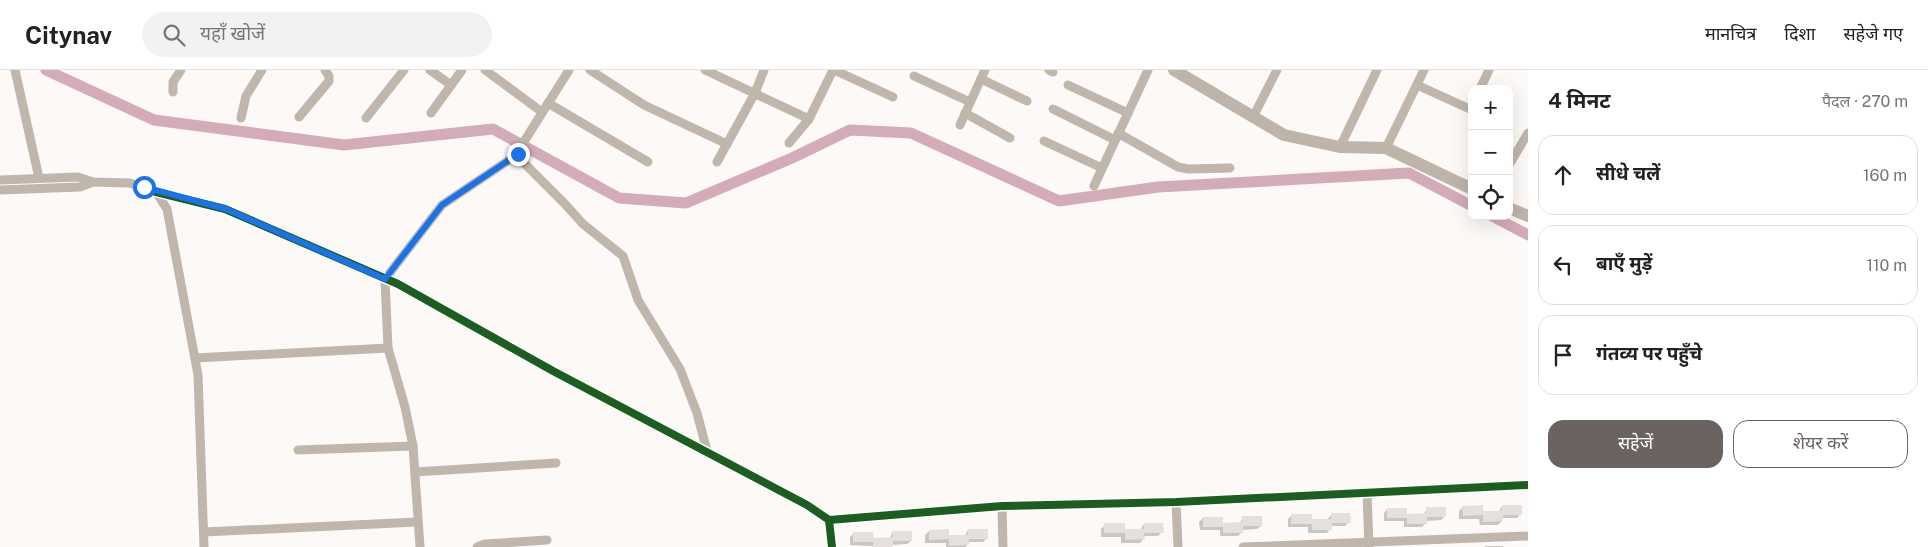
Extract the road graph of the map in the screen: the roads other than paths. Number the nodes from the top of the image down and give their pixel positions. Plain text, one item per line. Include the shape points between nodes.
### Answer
1 (15, 70) edge
2 (181, 70) edge
3 (262, 70) edge
4 (404, 70) edge
5 (430, 70) edge
6 (462, 70) edge
7 (485, 70) edge
8 (569, 70) edge
9 (590, 70) edge
10 (705, 70) edge
11 (764, 70) edge
12 (834, 70) edge
13 (1148, 70) edge
14 (1174, 70) edge
15 (1277, 70) edge
16 (1377, 70) edge
17 (1424, 70) edge
18 (1490, 70) edge
19 (330, 72) edge
20 (983, 74) edge
21 (914, 76) dead end
22 (451, 85) junction
23 (1068, 85) dead end
24 (1417, 85) junction
25 (1482, 85) edge
26 (173, 92) dead end
27 (755, 93) junction
28 (892, 97) dead end
29 (548, 102) junction
30 (970, 102) junction
31 (1027, 102) dead end
32 (1468, 107) edge
33 (1053, 109) dead end
34 (542, 112) junction
35 (431, 113) dead end
36 (965, 113) junction
37 (1128, 113) junction
38 (299, 117) dead end
39 (1253, 117) junction
40 (241, 118) dead end
41 (366, 118) dead end
42 (810, 119) junction
43 (960, 125) dead end
44 (1528, 133) edge
45 (1117, 137) junction
46 (1010, 138) dead end
47 (1044, 142) dead end
48 (789, 143) dead end
49 (727, 144) junction
50 (1340, 147) junction
51 (1386, 148) junction
52 (519, 151) junction
53 (1513, 158) edge
54 (648, 162) dead end
55 (717, 162) dead end
56 (1102, 168) junction
57 (1230, 168) dead end
58 (40, 178) junction
59 (0, 180) edge
60 (93, 182) junction
61 (1094, 186) dead end
62 (1468, 187) edge
63 (0, 190) edge
64 (156, 192) junction
65 (1513, 210) edge
66 (1528, 216) edge
67 (385, 279) junction
68 (388, 348) junction
69 (195, 358) junction
70 (413, 446) junction
71 (298, 450) dead end
72 (707, 451) junction
73 (556, 463) dead end
74 (414, 472) junction
75 (1528, 485) edge
76 (1367, 493) junction
77 (1176, 502) junction
78 (1002, 506) junction
79 (829, 520) junction
80 (417, 522) junction
81 (204, 532) junction
82 (1528, 536) edge
83 (547, 540) dead end
84 (1369, 545) edge
85 (204, 547) edge
86 (420, 547) edge
87 (477, 547) edge
88 (832, 547) edge
89 (1003, 547) edge
90 (1178, 547) edge
91 (1243, 547) edge

1 - 58 street
2 - 26 street via 173,82
3 - 40 street via 246,96
4 - 41 street
5 - 22 street
6 - 22 street
7 - 34 street
8 - 29 street
9 - 49 street via 644,105
10 - 27 street
11 - 27 street
12 - 28 street
12 - 42 street
13 - 37 street
14 - 39 street
15 - 39 street
16 - 50 street
17 - 24 street
18 - 25 street
19 - 38 street via 327,84
20 - 30 street
20 - 31 street
21 - 30 street
22 - 35 street
23 - 37 street
24 - 32 street
24 - 51 street
27 - 42 street
27 - 49 street
29 - 34 street
29 - 54 street
30 - 36 street
33 - 45 street
34 - 52 street
36 - 43 street
36 - 46 street
37 - 45 street
39 - 50 street via 1284,135
42 - 48 street
44 - 53 street
45 - 56 street
45 - 57 street via 1188,170
47 - 56 street
49 - 55 street
50 - 51 street
51 - 62 street
52 - 67 street via 442,205
52 - 72 street via 523,164 578,219 622,256 638,300 680,369
56 - 61 street
58 - 59 street
58 - 60 street via 78,177
60 - 63 street via 80,187
60 - 64 street via 130,183
64 - 67 street via 226,209
64 - 69 street via 167,209
65 - 66 street
67 - 68 street
67 - 72 street
68 - 69 street
68 - 70 street
69 - 81 street
70 - 71 street
70 - 74 street
72 - 79 street
73 - 74 street
74 - 80 street
75 - 76 street
76 - 77 street
76 - 84 street
77 - 78 street
77 - 90 street
78 - 79 street
78 - 89 street
79 - 88 street
80 - 81 street
80 - 86 street
81 - 85 street
82 - 84 street
83 - 87 street
84 - 91 street

